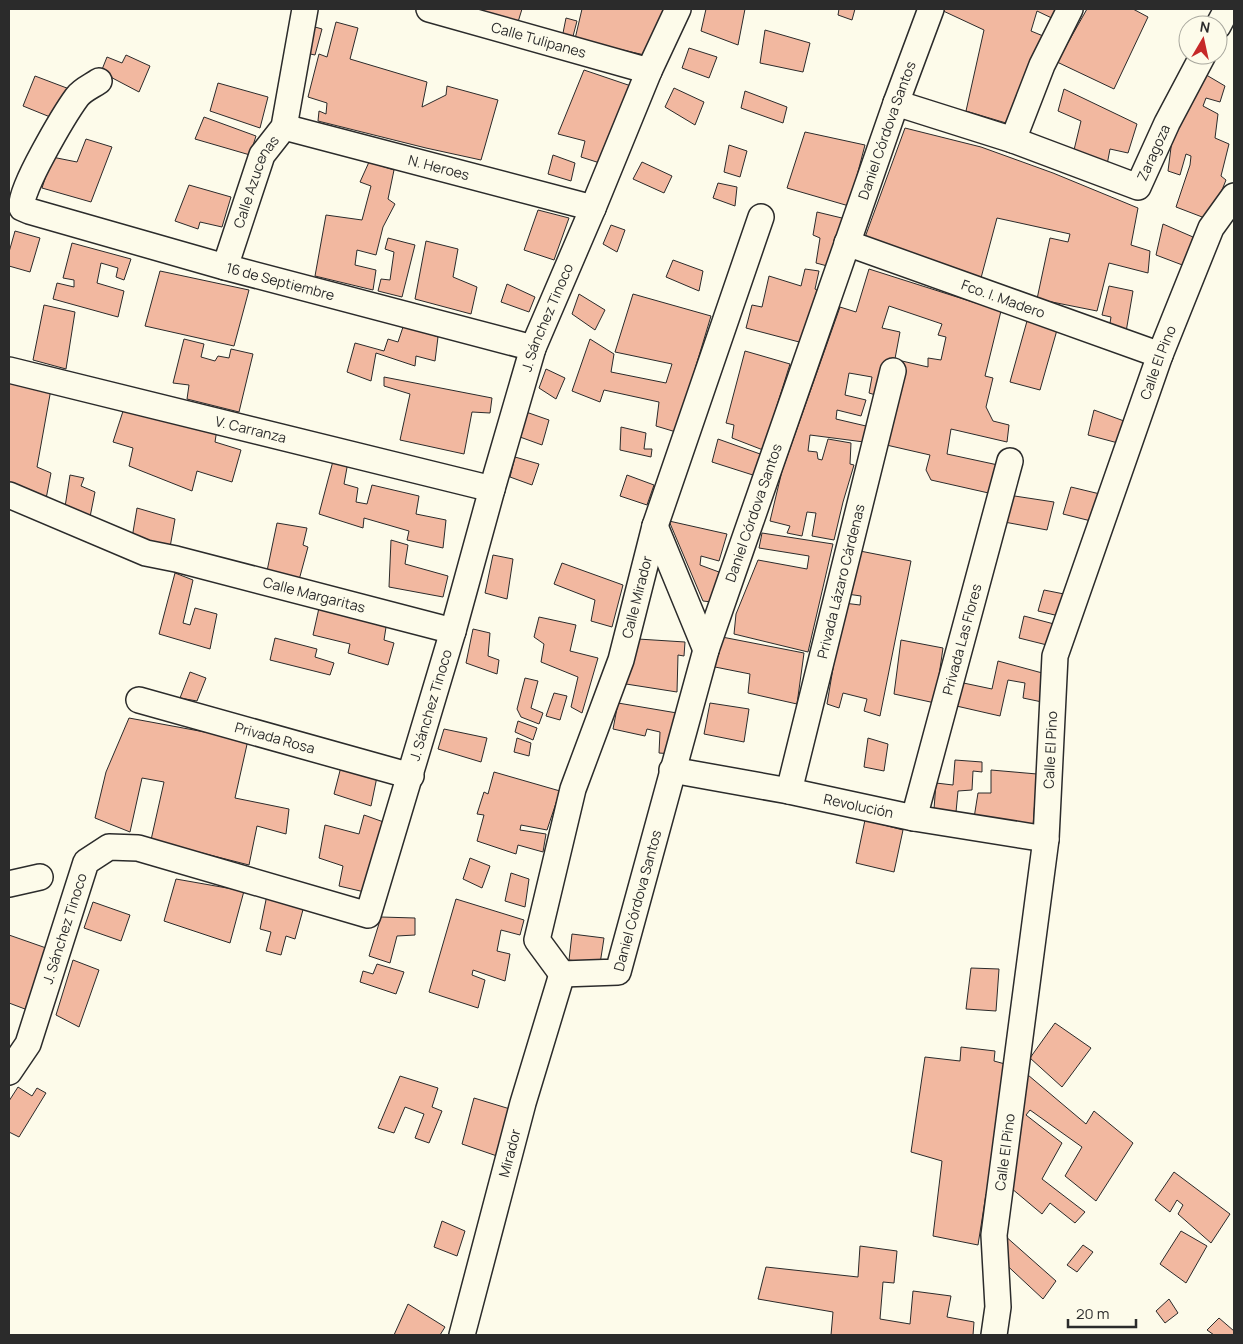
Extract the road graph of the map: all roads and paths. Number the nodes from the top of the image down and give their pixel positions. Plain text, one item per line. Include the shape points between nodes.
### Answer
1 (305, 9) edge
2 (429, 9) edge
3 (678, 9) edge
4 (931, 9) edge
5 (1070, 9) edge
6 (1198, 65) edge
7 (649, 71) junction
8 (99, 82) dead end
9 (896, 102) junction
10 (284, 127) junction
11 (1013, 140) junction
12 (1234, 196) edge
13 (593, 208) junction
14 (761, 217) dead end
15 (847, 243) junction
16 (225, 267) junction
17 (533, 348) junction
18 (1160, 355) junction
19 (9, 370) edge
20 (893, 371) dead end
21 (1010, 461) dead end
22 (492, 489) junction
23 (9, 495) edge
24 (655, 526) junction
25 (454, 631) junction
26 (706, 650) junction
27 (139, 700) dead end
28 (672, 770) junction
29 (411, 776) junction
30 (789, 791) junction
31 (914, 818) junction
32 (1046, 839) junction
33 (40, 877) dead end
34 (9, 884) edge
35 (562, 974) junction
36 (9, 1072) edge
37 (462, 1335) edge
38 (994, 1335) edge

1 - 10 street, Calle Azucenas
2 - 7 street, Calle Tulipanes
3 - 7 street, J. Sánchez Tinoco
4 - 9 street, Daniel Córdova Santos
5 - 11 street via 1042,65
6 - 11 street, Zaragoza via 1138,187
7 - 13 street, J. Sánchez Tinoco
8 - 16 street, 16 de Septiembre via 78,95 54,134 27,186 22,208
9 - 11 street, Zaragoza
9 - 15 street, Daniel Córdova Santos
10 - 13 street, N. Heroes
10 - 16 street, Calle Azucenas via 262,155
12 - 18 street, Calle El Pino via 1212,228
13 - 17 street, J. Sánchez Tinoco
14 - 24 street, Calle Mirador
15 - 18 street, Fco. I. Madero
15 - 26 street, Daniel Córdova Santos
16 - 17 street, 16 de Septiembre
17 - 22 street, J. Sánchez Tinoco
18 - 32 street, Calle El Pino via 1055,656
19 - 22 street, V. Carranza
20 - 30 street, Privada Lázaro Cárdenas
21 - 31 street, Privada Las Flores
22 - 25 street, J. Sánchez Tinoco
23 - 25 street, Calle Margaritas via 146,553 176,558
24 - 26 street
24 - 35 street, Calle Mirador via 621,660 573,789 537,940
25 - 29 street, J. Sánchez Tinoco
26 - 28 street, Daniel Córdova Santos
27 - 29 street, Privada Rosa
28 - 30 street, Revolución
28 - 35 street, Daniel Córdova Santos via 618,972
29 - 36 street, J. Sánchez Tinoco via 368,915 138,848 110,847 86,862 28,1044
30 - 31 street, Revolución
31 - 32 street, Revolución
32 - 38 street, Calle El Pino via 994,1235 998,1307
33 - 34 street
35 - 37 street, Mirador via 523,1103

